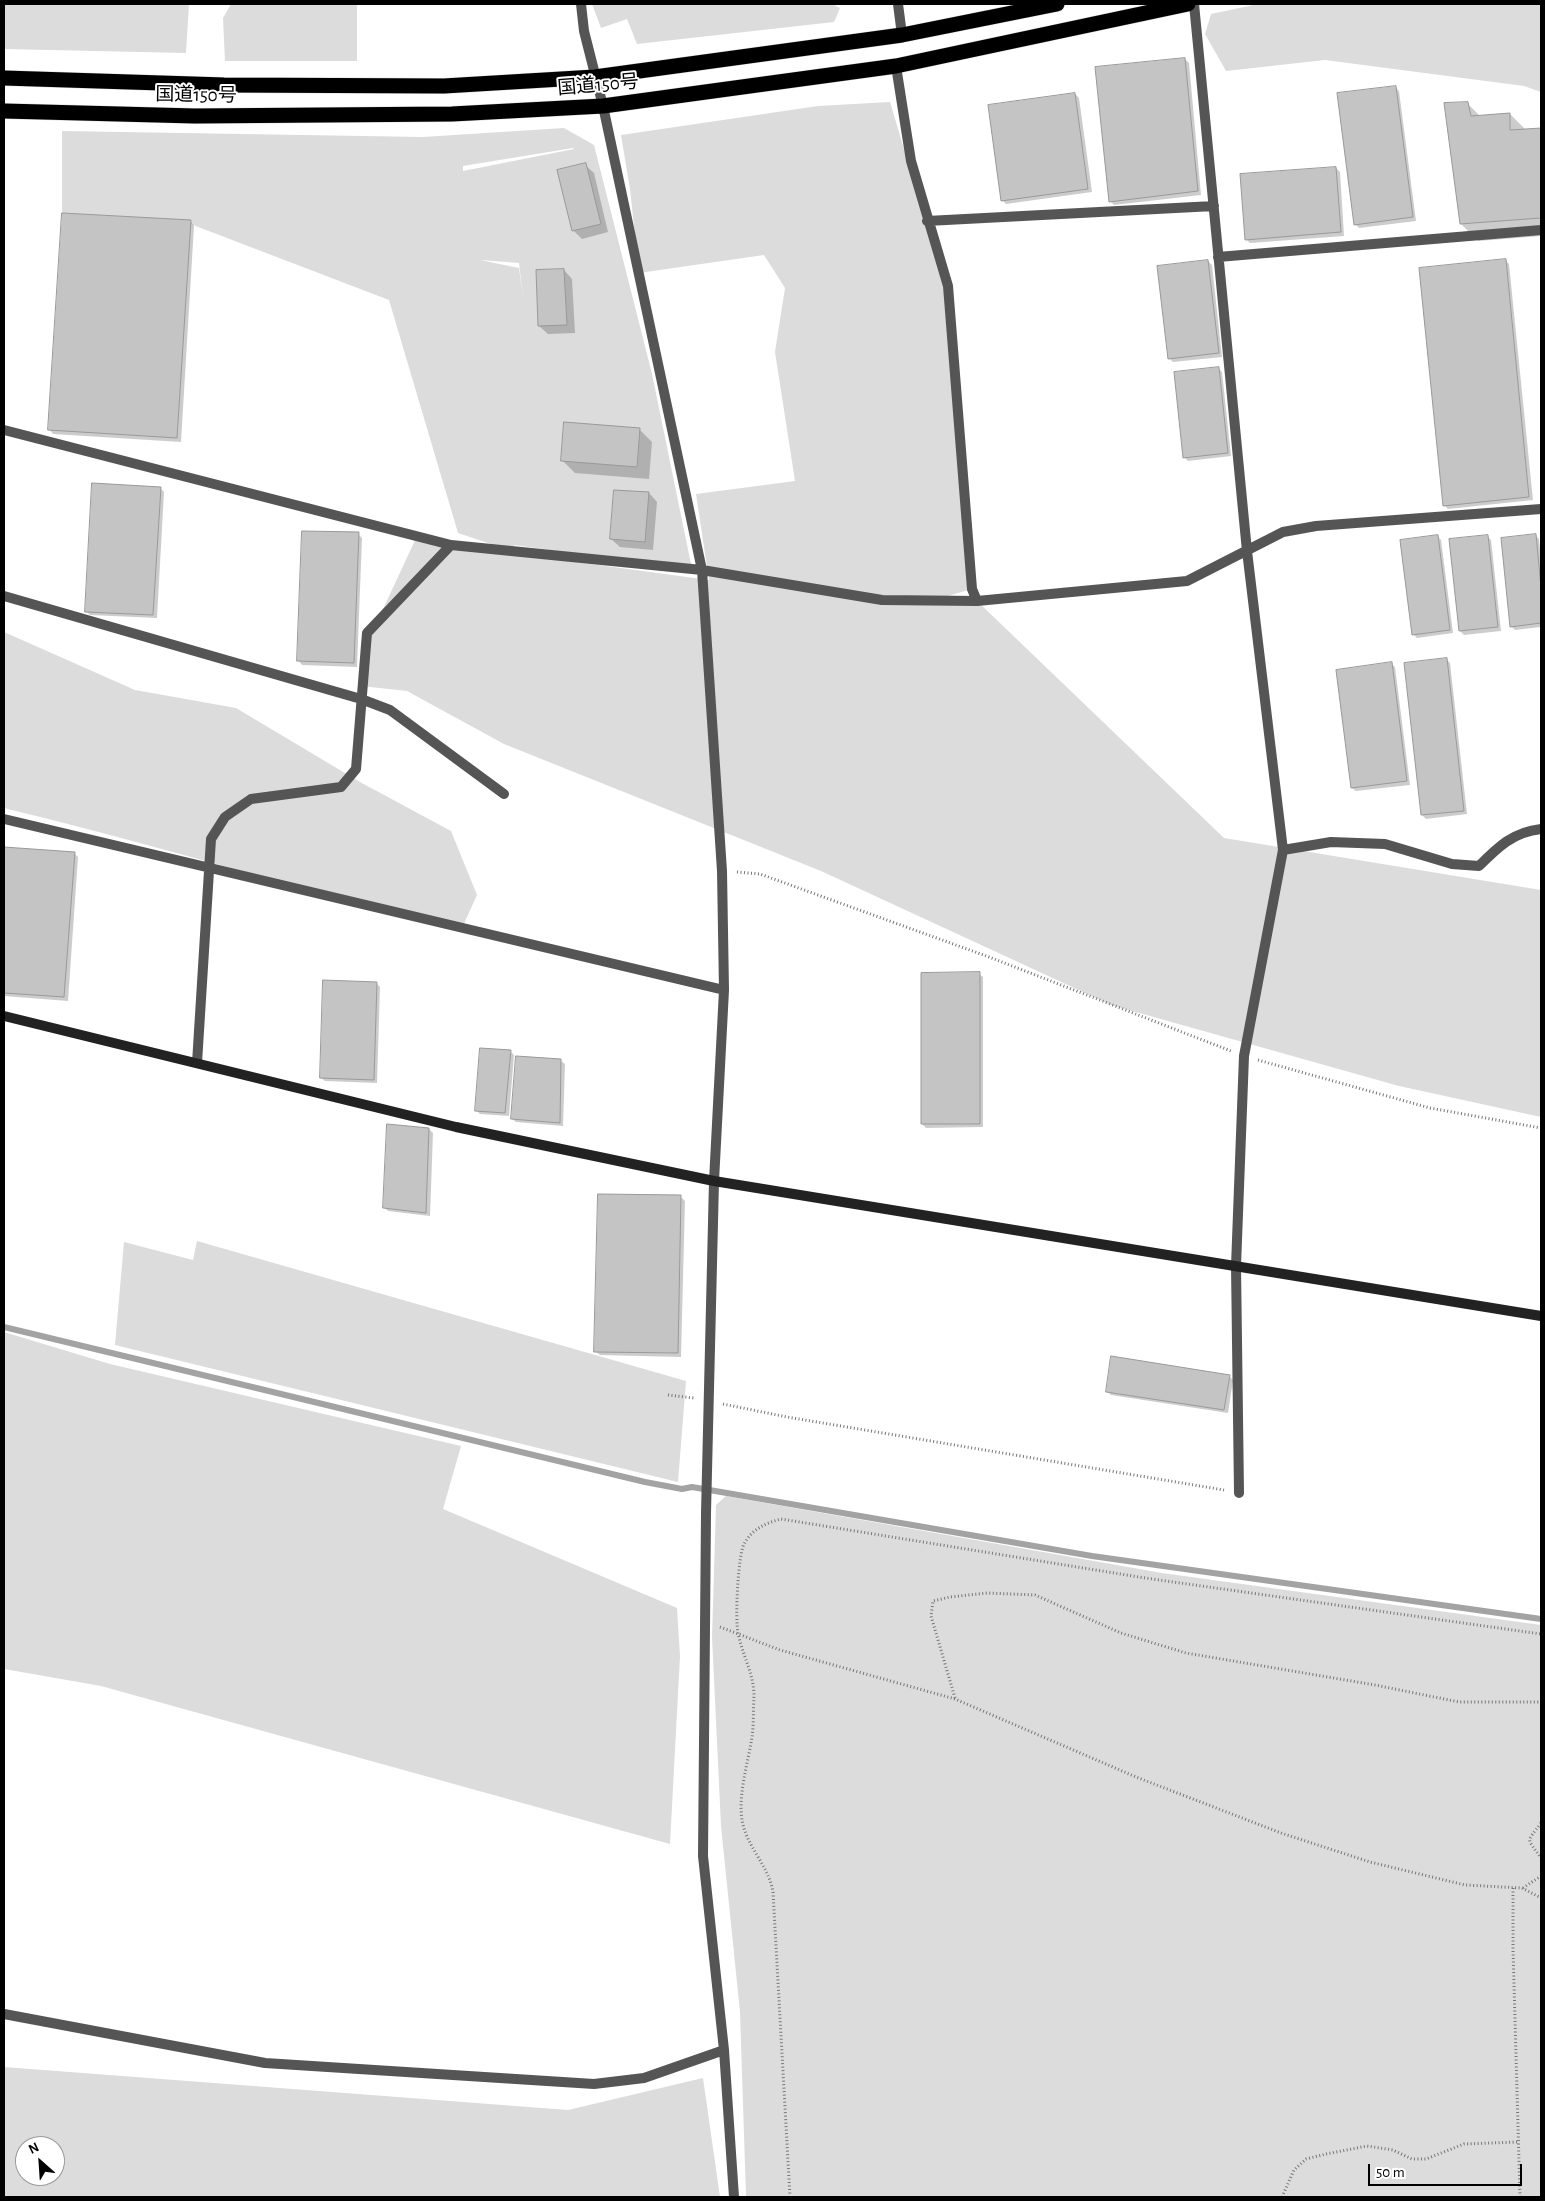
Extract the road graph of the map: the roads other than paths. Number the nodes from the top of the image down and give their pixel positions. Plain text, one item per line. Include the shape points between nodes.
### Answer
1 (581, 4) edge
2 (898, 4) edge
3 (1057, 4) edge
4 (1188, 4) edge
5 (1194, 4) edge
6 (902, 35) junction
7 (896, 66) junction
8 (596, 77) junction
9 (4, 78) edge
10 (603, 106) junction
11 (4, 111) edge
12 (1214, 206) junction
13 (927, 221) junction
14 (1541, 230) edge
15 (1218, 257) junction
16 (4, 430) edge
17 (1541, 509) edge
18 (451, 545) junction
19 (1247, 550) junction
20 (702, 570) junction
21 (4, 596) edge
22 (977, 601) junction
23 (360, 699) junction
24 (504, 794) dead end
25 (4, 819) edge
26 (1541, 829) edge
27 (1283, 850) junction
28 (209, 868) junction
29 (724, 990) junction
30 (4, 1016) edge
31 (197, 1064) junction
32 (714, 1180) junction
33 (1236, 1266) junction
34 (1541, 1316) edge
35 (1239, 1493) road end
36 (4, 2014) edge
37 (724, 2050) junction
38 (734, 2197) edge

1 - 8 street
2 - 6 street
3 - 6 highway, 国道150号
4 - 7 highway, 国道150号
5 - 12 street
6 - 8 highway, 国道150号
7 - 10 highway, 国道150号
7 - 13 street via 911,161
8 - 9 highway, 国道150号 via 444,86 224,85
8 - 10 street
10 - 11 highway, 国道150号 via 452,114 195,116
10 - 20 street
12 - 13 street
12 - 15 street
13 - 22 street via 948,286 972,589
14 - 15 street
15 - 19 street
16 - 18 street
17 - 19 street via 1316,526 1283,532
18 - 20 street
18 - 23 street via 367,633
19 - 22 street via 1186,581
19 - 27 street
20 - 22 street via 882,600
20 - 29 street via 722,871
21 - 23 street
23 - 24 street via 390,710
23 - 28 street via 356,769 341,787 251,799 225,817 211,839
25 - 28 street
26 - 27 street via 1528,830 1505,841 1479,866 1452,864 1385,844 1331,842
27 - 33 street via 1244,1056
28 - 29 street
28 - 31 street
29 - 32 street
30 - 31 street
31 - 32 street via 456,1127
32 - 33 street
32 - 37 street via 706,1513 703,1856
33 - 34 street
33 - 35 street
36 - 37 street via 265,2063 594,2084 644,2078
37 - 38 street

